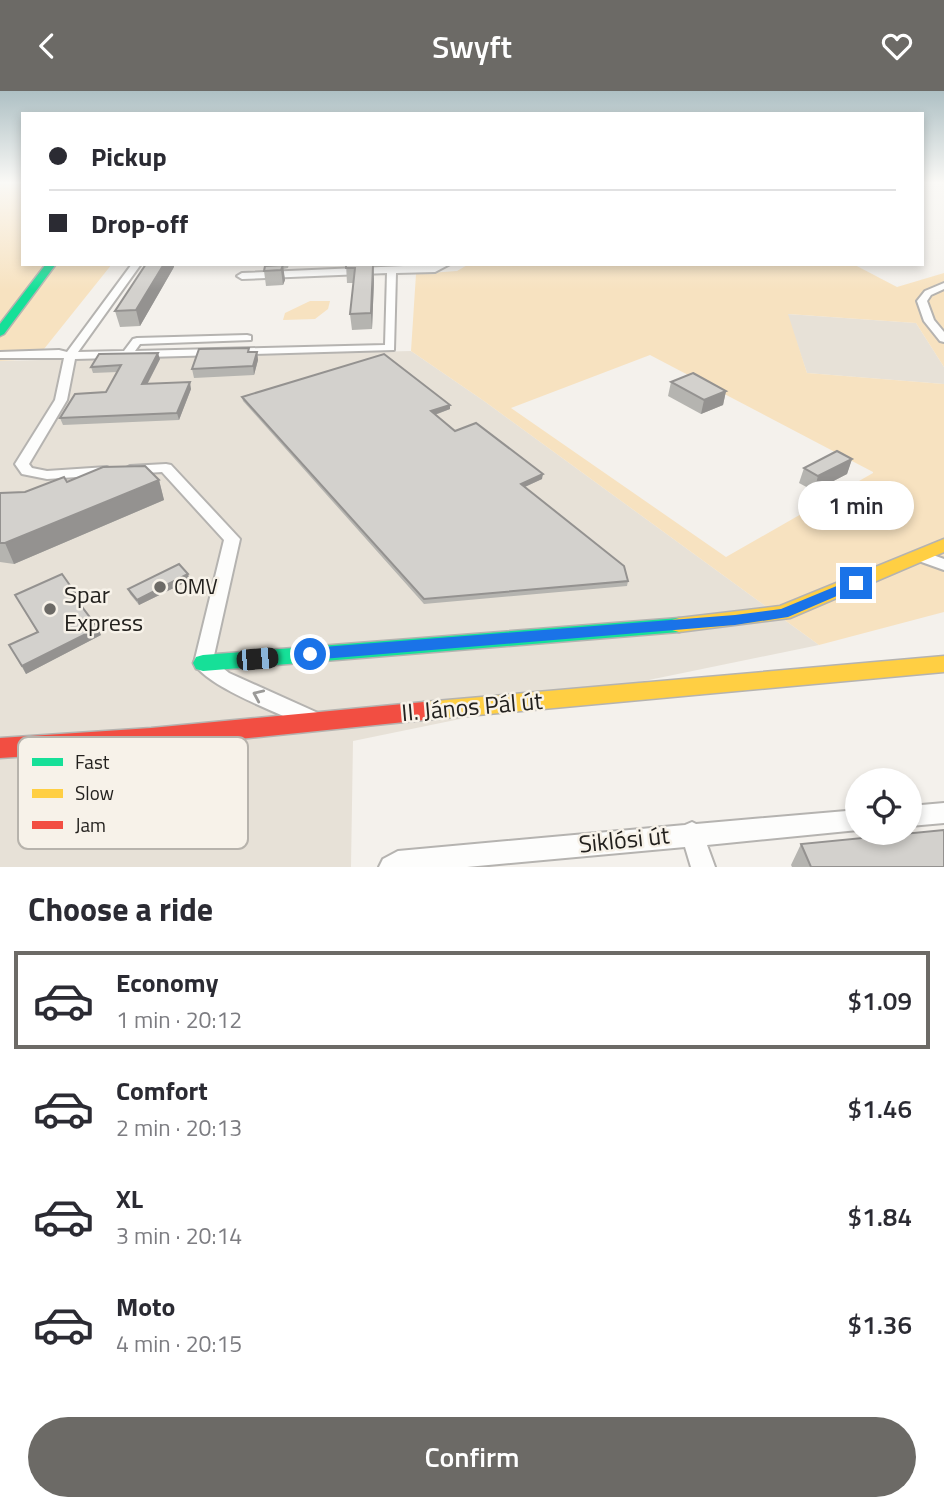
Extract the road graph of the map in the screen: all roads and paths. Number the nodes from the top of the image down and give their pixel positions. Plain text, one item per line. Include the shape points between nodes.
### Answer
1 (50, 266) edge
2 (136, 266) edge
3 (442, 266) edge
4 (338, 268) edge
5 (294, 269) edge
6 (392, 270) junction
7 (242, 275) dead end
8 (944, 286) edge
9 (0, 332) edge
10 (247, 338) dead end
11 (944, 339) edge
12 (128, 353) junction
13 (28, 354) junction
14 (0, 355) edge
15 (70, 356) junction
16 (0, 366) edge
17 (944, 545) edge
18 (922, 556) junction
19 (944, 565) edge
20 (204, 663) junction
21 (944, 664) edge
22 (316, 721) junction
23 (161, 737) edge
24 (18, 747) edge
25 (0, 748) edge
26 (944, 813) edge
27 (922, 815) edge
28 (845, 821) edge
29 (692, 833) junction
30 (391, 867) edge
31 (703, 867) edge

1 - 9 main road
2 - 15 street
3 - 6 street
4 - 5 street
4 - 6 street
5 - 7 street
6 - 12 street via 390,348
8 - 11 street via 922,301 929,321
10 - 12 street via 137,341
12 - 15 street
13 - 14 street
13 - 15 street
13 - 16 street
15 - 20 street via 61,400 23,459 23,468 47,475 166,468 200,503 232,539
17 - 18 main road
18 - 19 street
18 - 20 main road via 783,613
22 -> 20 street via 222,678
21 - 22 main road, II. János Pál út
22 - 23 main road, II. János Pál út
24 - 25 main road, II. János Pál út
26 - 27 street
28 - 29 street, Siklósi út
29 - 30 street, Siklósi út via 398,862
29 - 31 street

